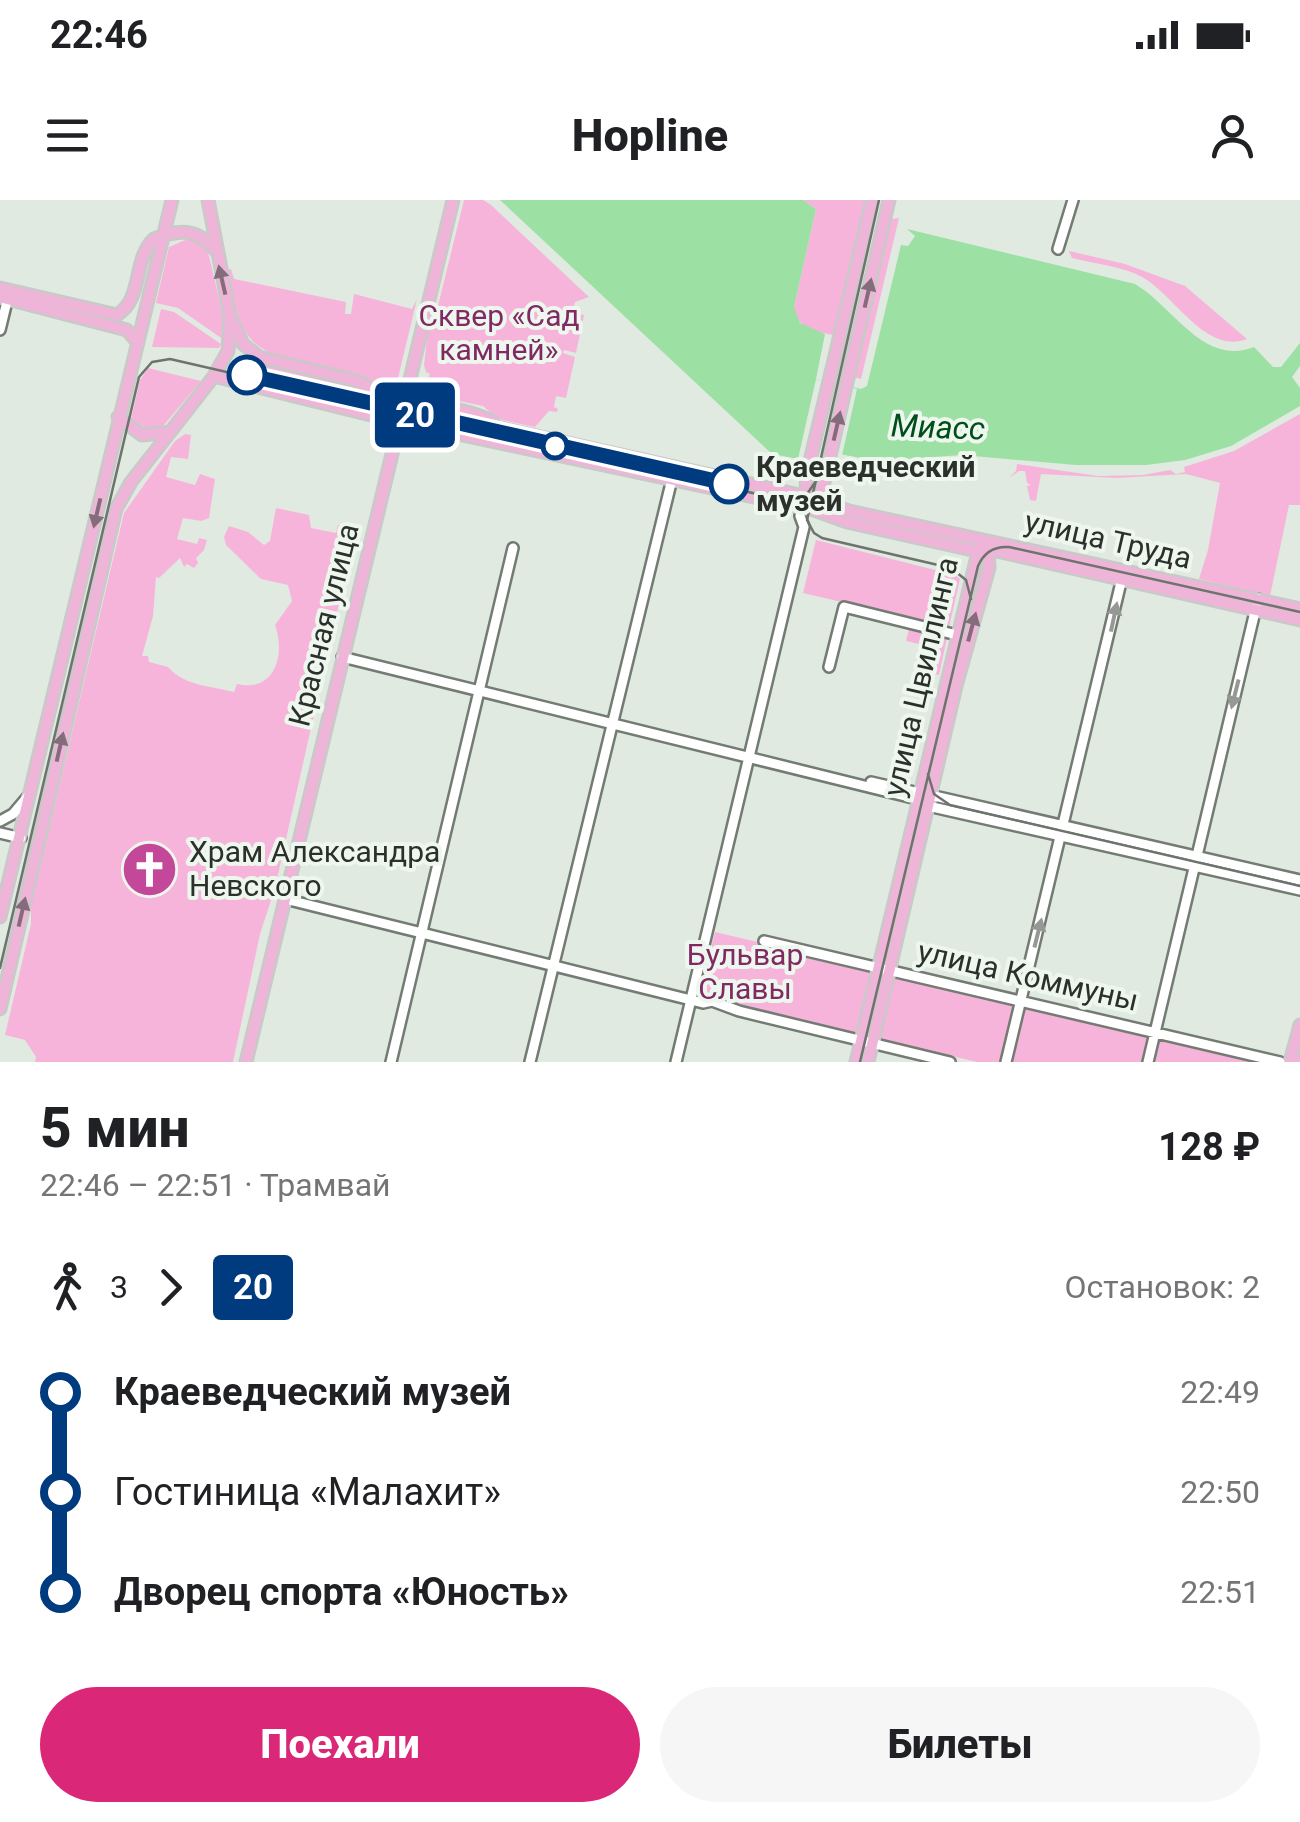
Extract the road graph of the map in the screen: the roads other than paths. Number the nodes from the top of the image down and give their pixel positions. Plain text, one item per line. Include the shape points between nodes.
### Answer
1 (172, 200) edge
2 (208, 200) edge
3 (453, 200) edge
4 (872, 200) edge
5 (889, 200) edge
6 (1073, 200) edge
7 (165, 234) junction
8 (215, 249) junction
9 (1058, 249) dead end
10 (4, 294) edge
11 (230, 316) junction
12 (0, 330) edge
13 (138, 342) junction
14 (214, 376) junction
15 (409, 382) junction
16 (371, 386) junction
17 (404, 405) junction
18 (118, 417) junction
19 (401, 422) junction
20 (502, 428) junction
21 (170, 432) junction
22 (673, 474) junction
23 (809, 506) junction
24 (983, 546) junction
25 (513, 548) dead end
26 (1123, 574) junction
27 (1257, 605) junction
28 (1300, 609) edge
29 (1300, 620) edge
30 (957, 635) junction
31 (342, 657) junction
32 (829, 667) dead end
33 (481, 689) junction
34 (614, 722) junction
35 (749, 755) junction
36 (31, 793) junction
37 (924, 798) junction
38 (0, 821) edge
39 (1064, 830) junction
40 (0, 832) edge
41 (21, 838) junction
42 (38, 842) junction
43 (1194, 860) junction
44 (1300, 880) edge
45 (1300, 890) edge
46 (285, 900) junction
47 (0, 917) edge
48 (420, 933) junction
49 (764, 941) dead end
50 (554, 965) junction
51 (884, 968) junction
52 (691, 1000) junction
53 (1020, 1000) junction
54 (0, 1009) edge
55 (1300, 1025) edge
56 (1156, 1032) junction
57 (866, 1043) junction
58 (246, 1062) edge
59 (391, 1062) edge
60 (530, 1062) edge
61 (676, 1062) edge
62 (856, 1062) edge
63 (868, 1062) edge
64 (950, 1062) edge
65 (1006, 1062) edge
66 (1148, 1062) edge
67 (1280, 1062) edge
68 (1290, 1062) edge

1 - 7 main road
2 - 8 main road
3 - 15 main road, Красная улица
4 - 23 main road via 810,462
23 -> 5 main road via 828,466
6 - 9 street
7 - 8 main road via 194,232
7 - 10 main road via 148,243 132,301 119,314
7 - 13 main road
11 -> 8 main road
10 - 12 street
10 - 13 main road via 126,330
11 - 14 main road via 230,344
11 - 16 main road, улица Труда via 243,344 259,356
13 - 18 main road
14 - 19 main road, улица Труда
14 - 21 main road
15 - 16 main road via 396,393
15 - 17 main road, Красная улица
15 - 20 main road via 423,399 472,411
16 - 17 main road, улица Труда
17 - 19 main road, Красная улица
17 - 20 main road, улица Труда
18 - 21 main road via 142,435
18 -> 36 main road
19 - 22 main road, улица Труда
19 - 31 main road, Красная улица
20 - 22 main road, улица Труда
42 -> 21 main road via 116,509
22 - 23 main road, улица Труда
22 - 34 street
23 - 24 main road, улица Труда via 847,522
23 - 35 street
24 - 26 main road, улица Труда
24 - 30 main road, улица Цвиллинга
37 -> 24 main road, улица Цвиллинга via 988,568
25 - 33 street
26 - 27 main road, улица Труда
39 -> 26 street
27 - 28 main road, улица Труда
27 - 29 main road, улица Труда
27 -> 43 street
30 - 32 street via 844,607
30 - 37 main road, улица Цвиллинга
31 - 33 street
31 - 46 main road, Красная улица
33 - 34 street
33 - 48 street
34 - 35 street
34 - 50 street
35 - 37 street
35 - 52 street
36 - 38 street
36 - 41 main road
37 - 39 street
37 - 51 main road, улица Цвиллинга
39 - 43 street
53 -> 39 street
40 - 41 street
41 - 42 main road
41 - 47 main road
54 -> 42 main road
43 - 44 street
43 - 45 street
43 - 56 street
46 - 48 street
46 - 58 main road, Красная улица
48 - 50 street
48 - 59 street
49 - 51 street, улица Коммуны
50 - 52 street
50 - 60 street
51 - 53 street, улица Коммуны
51 - 57 main road, улица Цвиллинга
52 - 57 street
52 - 61 street
53 - 56 street, улица Коммуны
53 - 65 street
55 - 68 main road
56 - 66 street
56 - 67 street, улица Коммуны
57 - 62 main road, улица Цвиллинга
57 - 63 main road, улица Цвиллинга
57 - 64 street

